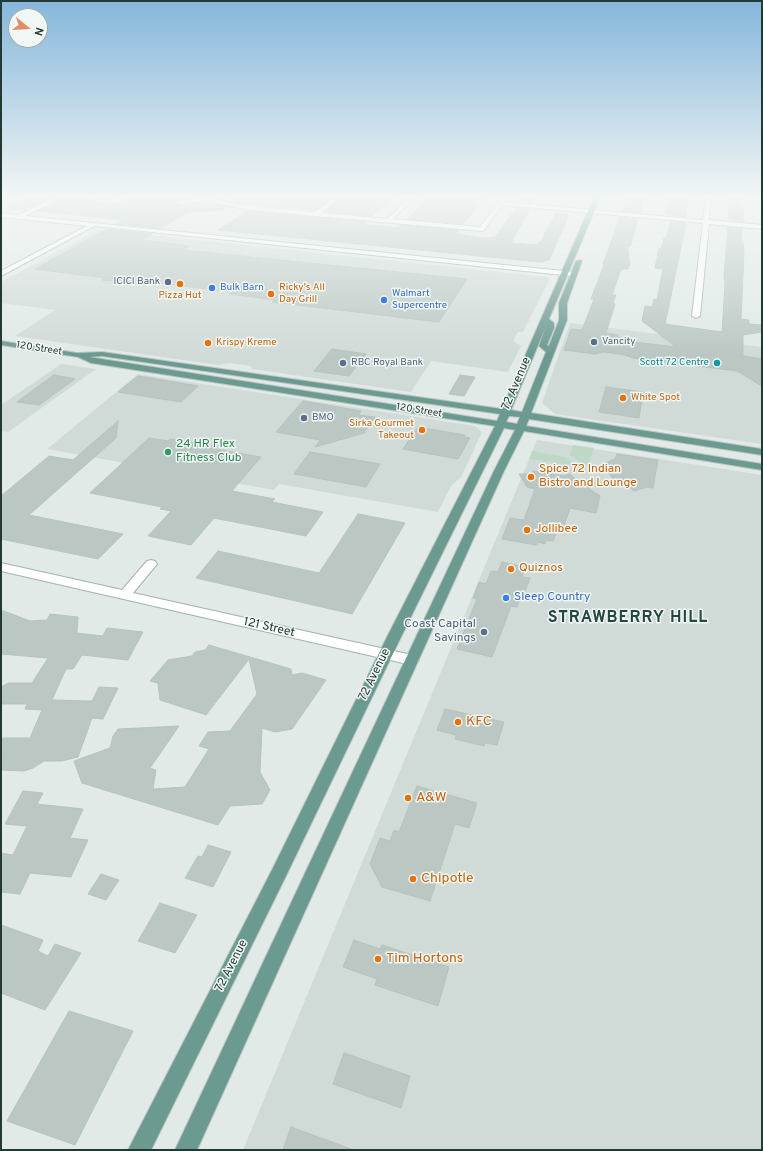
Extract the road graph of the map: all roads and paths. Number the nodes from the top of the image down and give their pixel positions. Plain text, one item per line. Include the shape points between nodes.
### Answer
1 (48, 249) edge
2 (329, 249) edge
3 (579, 249) edge
4 (703, 249) edge
5 (580, 257) dead end
6 (1, 274) edge
7 (569, 274) junction
8 (696, 316) dead end
9 (544, 320) junction
10 (1, 343) edge
11 (551, 352) junction
12 (77, 355) junction
13 (505, 413) junction
14 (525, 416) junction
15 (500, 424) junction
16 (520, 428) junction
17 (762, 452) edge
18 (762, 467) edge
19 (151, 564) dead end
20 (1, 567) edge
21 (125, 595) junction
22 (386, 654) junction
23 (412, 660) junction
24 (139, 1150) edge
25 (186, 1150) edge

1 - 6 street
2 - 7 street
3 - 7 main road, 72 Avenue
4 - 8 street
5 - 7 main road, 72 Avenue
7 - 9 main road, 72 Avenue
7 - 11 main road, 72 Avenue via 572,282 563,303 563,320
9 - 11 main road via 550,323 550,328 543,346
9 - 13 main road, 72 Avenue
10 - 12 main road, 120 Street
11 - 14 main road, 72 Avenue
12 - 13 main road, 120 Street via 102,354
12 - 15 main road, 120 Street via 91,361
13 - 14 main road, 120 Street
13 - 15 main road, 72 Avenue
14 - 16 main road, 72 Avenue
14 - 17 main road, 120 Street
15 - 16 main road, 120 Street
15 - 22 main road, 72 Avenue
16 - 18 main road, 120 Street
16 - 23 main road, 72 Avenue
19 - 21 street
20 - 21 street, 121 Street
21 - 22 street, 121 Street
22 - 23 street, 121 Street
22 - 24 main road, 72 Avenue
23 - 25 main road, 72 Avenue

